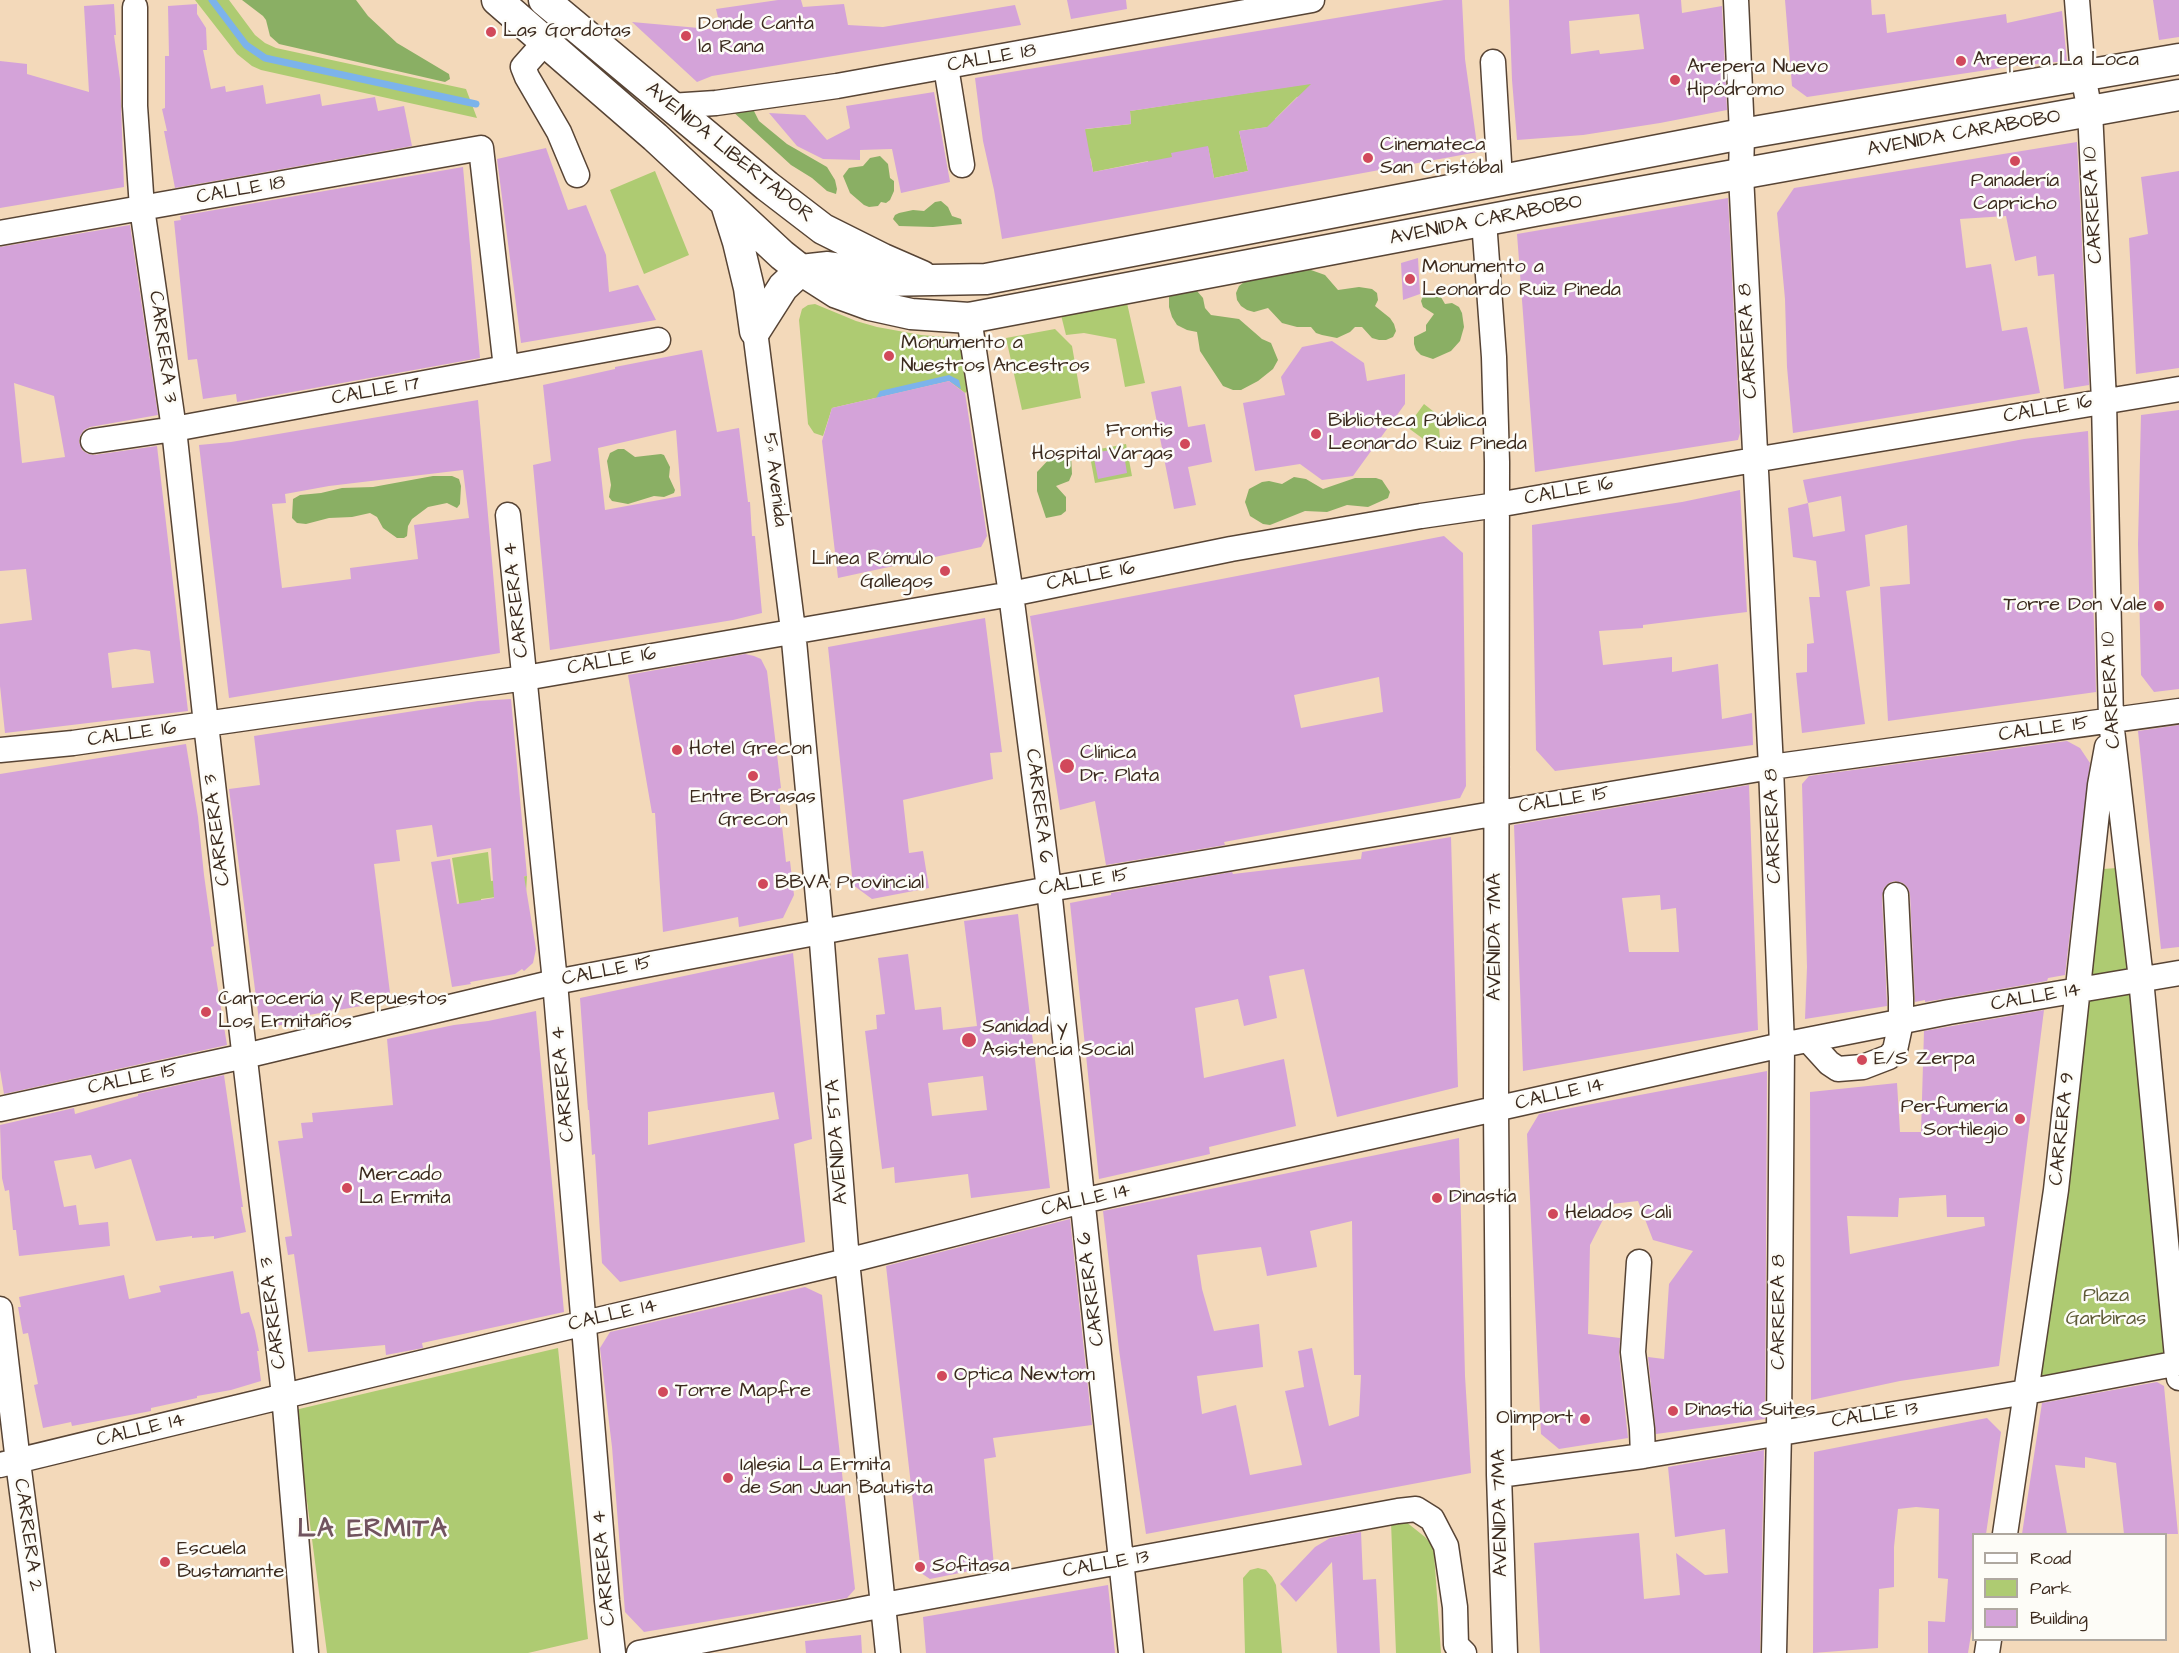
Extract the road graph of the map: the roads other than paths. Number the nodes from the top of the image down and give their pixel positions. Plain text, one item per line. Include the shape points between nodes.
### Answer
1 (497, 0) edge
2 (544, 0) edge
3 (1312, 0) edge
4 (1736, 0) edge
5 (2077, 0) edge
6 (135, 7) dead end
7 (546, 41) junction
8 (2179, 59) edge
9 (1493, 62) dead end
10 (946, 67) junction
11 (2083, 76) junction
12 (2179, 95) edge
13 (670, 106) junction
14 (2090, 111) junction
15 (1742, 134) junction
16 (962, 165) dead end
17 (577, 175) dead end
18 (1741, 175) junction
19 (1500, 179) junction
20 (1451, 189) junction
21 (724, 201) junction
22 (142, 208) junction
23 (1484, 221) junction
24 (0, 233) edge
25 (801, 270) junction
26 (931, 279) junction
27 (969, 318) junction
28 (755, 331) junction
29 (658, 340) dead end
30 (506, 368) junction
31 (2179, 389) edge
32 (2104, 401) junction
33 (174, 429) junction
34 (93, 441) dead end
35 (1754, 459) junction
36 (1497, 505) junction
37 (508, 515) dead end
38 (1011, 594) junction
39 (793, 630) junction
40 (525, 678) junction
41 (2179, 711) edge
42 (2111, 721) junction
43 (206, 724) junction
44 (0, 750) edge
45 (1772, 767) junction
46 (1496, 812) junction
47 (1049, 889) junction
48 (1896, 895) dead end
49 (821, 930) junction
50 (2179, 973) edge
51 (2141, 979) junction
52 (555, 982) junction
53 (2078, 991) junction
54 (1901, 1022) junction
55 (1809, 1041) junction
56 (1782, 1045) junction
57 (245, 1056) junction
58 (0, 1109) edge
59 (1496, 1109) junction
60 (1082, 1201) junction
61 (847, 1261) junction
62 (1639, 1262) dead end
63 (0, 1309) edge
64 (585, 1323) junction
65 (2179, 1368) edge
66 (2026, 1392) junction
67 (284, 1395) junction
68 (1779, 1432) junction
69 (1643, 1456) junction
70 (9, 1463) edge
71 (1499, 1476) junction
72 (2005, 1533) edge
73 (1121, 1562) junction
74 (884, 1605) junction
75 (1459, 1650) edge
76 (43, 1653) edge
77 (306, 1653) edge
78 (613, 1653) edge
79 (639, 1653) edge
80 (888, 1653) edge
81 (1131, 1653) edge
82 (1505, 1653) edge
83 (1774, 1653) edge

1 - 7 main road, AVENIDA LIBERTADOR
2 - 13 main road, AVENIDA LIBERTADOR
3 - 10 street, CALLE 18
4 - 15 street, CARRERA 8
5 - 11 street, CARRERA 10
6 - 22 street, CARRERA 3 via 135,106
7 - 17 street via 524,66 526,77 559,132
7 - 21 main road, AVENIDA LIBERTADOR
8 - 11 main road, AVENIDA CARABOBO
9 - 19 street
10 - 13 street, CALLE 18 via 750,99
10 - 16 street
11 - 14 street, CARRERA 10
11 - 15 main road, AVENIDA CARABOBO
12 - 14 main road, AVENIDA CARABOBO
13 - 26 main road, AVENIDA LIBERTADOR via 823,229
14 - 18 main road, AVENIDA CARABOBO
14 - 32 street, CARRERA 10
15 - 18 street, CARRERA 8
15 - 19 main road, AVENIDA CARABOBO
18 - 23 main road, AVENIDA CARABOBO
18 - 35 street, CARRERA 8
19 - 20 main road, AVENIDA CARABOBO
20 - 23 main road
20 - 26 main road, AVENIDA CARABOBO via 986,279
21 - 25 main road, AVENIDA LIBERTADOR
21 - 28 main road via 749,288
22 - 24 street, CALLE 18
22 - 30 street, CALLE 18 via 481,148
22 - 33 street, CARRERA 3
23 - 27 main road, AVENIDA CARABOBO
23 - 36 street, AVENIDA 7MA via 1494,357
25 - 26 main road, AVENIDA CARABOBO via 850,270 879,281
25 - 27 main road, AVENIDA CARABOBO via 837,293 870,305 911,314
25 - 28 main road via 783,287
27 - 38 street, CARRERA 6
28 - 39 street, 5ª Avenida
29 - 30 street, CALLE 17
30 - 33 street, CALLE 17
31 - 32 street, CALLE 16
32 - 35 street, CALLE 16
32 - 42 street, CARRERA 10
33 - 34 street, CALLE 17
33 - 43 street, CARRERA 3
35 - 36 street, CALLE 16
35 - 45 street, CARRERA 8
36 - 38 street, CALLE 16 via 1231,549
36 - 46 street, AVENIDA 7MA
37 - 40 street, CARRERA 4
38 - 39 street, CALLE 16
38 - 47 street, CARRERA 6
39 - 40 street, CALLE 16
39 - 49 street, AVENIDA 5TA
40 - 43 street, CALLE 16
40 - 52 street, CARRERA 4
41 - 42 street, CALLE 15
42 - 45 street, CALLE 15
42 - 51 street, CARRERA 10
42 - 53 street, CARRERA 9 via 2100,785
43 - 44 street, CALLE 16
43 - 57 street, CARRERA 3
45 - 46 street, CALLE 15
45 - 56 street, CARRERA 8
46 - 47 street, CALLE 15
46 - 59 street, AVENIDA 7MA
47 - 49 street, CALLE 15
47 - 60 street, CARRERA 6
48 - 54 street
49 - 52 street, CALLE 15
49 - 61 street, AVENIDA 5TA
50 - 51 street, CALLE 14
51 - 53 street, CALLE 14
51 - 65 street, CARRERA 10
52 - 57 street, CALLE 15
52 - 64 street, CARRERA 4
53 - 54 street, CALLE 14
53 - 66 street, CARRERA 9 via 2056,1190
54 - 55 street, CALLE 14
54 - 55 street via 1895,1050 1889,1057 1863,1067 1838,1069
55 - 56 street, CALLE 14
56 - 59 street, CALLE 14
56 - 68 street, CARRERA 8
57 - 58 street, CALLE 15
57 - 67 street, CARRERA 3
59 - 60 street, CALLE 14
59 - 71 street, AVENIDA 7MA
60 - 61 street, CALLE 14
60 - 73 street, CARRERA 6
61 - 64 street, CALLE 14
61 - 74 street, AVENIDA 5TA
62 - 69 street via 1633,1352
63 - 70 street, CARRERA 2
64 - 67 street, CALLE 14
64 - 78 street, CARRERA 4
65 - 66 street, CALLE 13
66 - 68 street, CALLE 13
66 - 72 street, CARRERA 9
67 - 70 street, CALLE 14
67 - 77 street, CARRERA 3
68 - 69 street, CALLE 13
68 - 83 street, CARRERA 8
69 - 71 street, CALLE 13
70 - 76 street, CARRERA 2
71 - 82 street, AVENIDA 7MA
73 - 74 street, CALLE 13
73 - 75 street, CALLE 13 via 1416,1509 1432,1519 1446,1546
73 - 81 street, CARRERA 6
74 - 79 street, CALLE 13
74 - 80 street, AVENIDA 5TA

